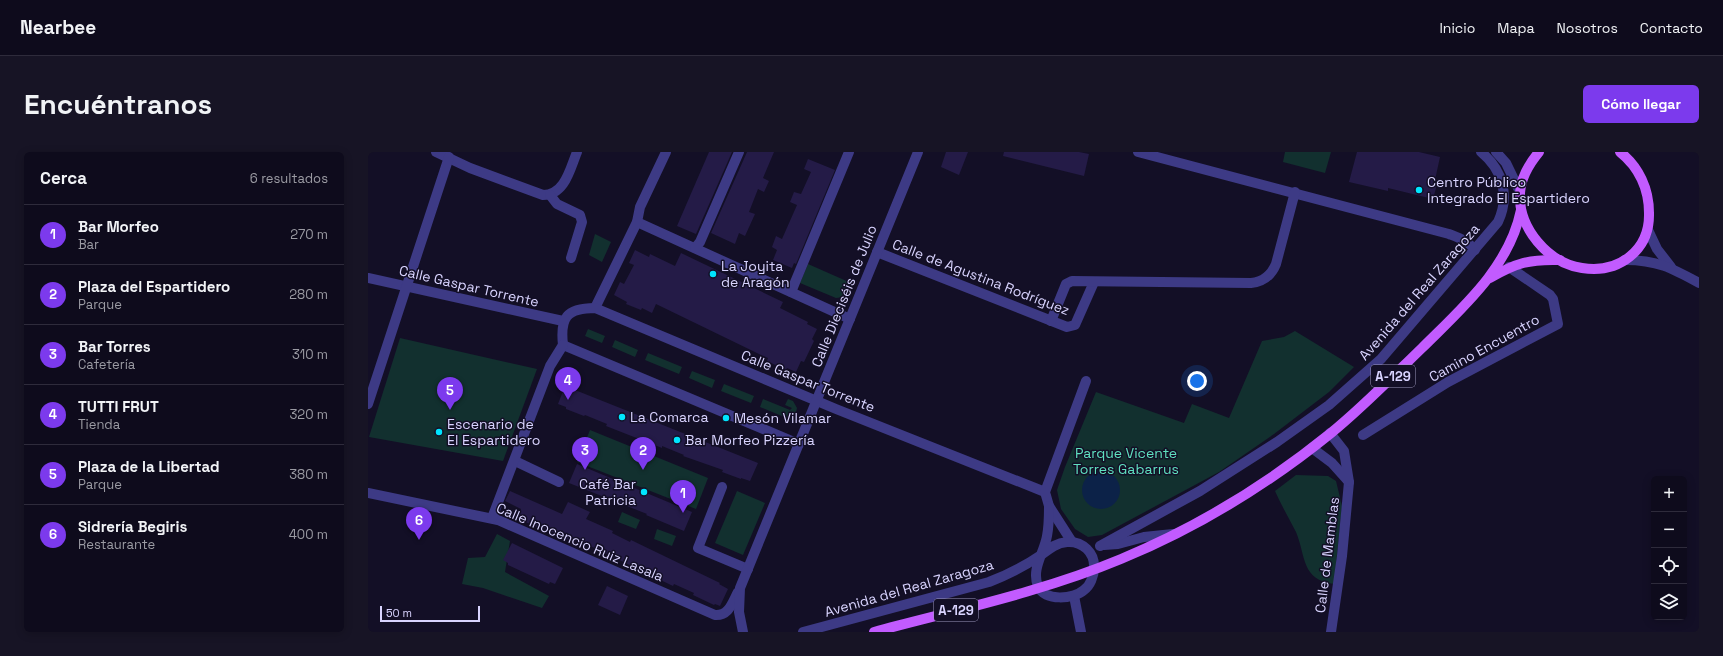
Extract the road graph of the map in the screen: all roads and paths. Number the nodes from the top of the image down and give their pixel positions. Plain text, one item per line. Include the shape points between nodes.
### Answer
1 (436, 152) edge
2 (577, 152) edge
3 (666, 152) edge
4 (739, 152) edge
5 (849, 152) edge
6 (918, 152) edge
7 (1138, 152) edge
8 (1481, 152) edge
9 (1496, 152) edge
10 (1538, 152) edge
11 (1620, 152) edge
12 (1632, 152) edge
13 (449, 157) junction
14 (1634, 167) junction
15 (1295, 192) junction
16 (1520, 192) junction
17 (550, 195) junction
18 (1521, 210) junction
19 (637, 222) junction
20 (1648, 230) junction
21 (695, 248) junction
22 (1475, 250) junction
23 (877, 252) junction
24 (571, 258) dead end
25 (1560, 260) junction
26 (1625, 260) junction
27 (1509, 267) junction
28 (1670, 267) junction
29 (368, 278) edge
30 (1487, 280) junction
31 (1094, 282) junction
32 (1699, 283) edge
33 (406, 286) junction
34 (791, 292) junction
35 (595, 308) junction
36 (850, 319) junction
37 (563, 321) junction
38 (1051, 321) junction
39 (563, 345) junction
40 (1086, 381) dead end
41 (817, 401) junction
42 (368, 404) edge
43 (1330, 433) junction
44 (1363, 435) dead end
45 (799, 444) junction
46 (1312, 448) junction
47 (515, 461) junction
48 (559, 482) dead end
49 (1350, 482) junction
50 (722, 487) dead end
51 (1045, 492) junction
52 (368, 493) edge
53 (1049, 506) junction
54 (492, 518) junction
55 (1174, 534) junction
56 (1072, 542) junction
57 (1084, 546) junction
58 (1100, 546) junction
59 (1041, 555) junction
60 (748, 569) junction
61 (1094, 569) junction
62 (740, 588) junction
63 (1038, 588) junction
64 (1074, 596) junction
65 (743, 632) edge
66 (803, 632) edge
67 (874, 632) edge
68 (1082, 632) edge
69 (1331, 632) edge

1 - 13 street
2 - 17 street via 564,182 558,191
3 - 19 street via 640,207
4 - 21 street via 700,242
5 - 34 street
6 - 23 street, Calle Dieciséis de Julio
7 - 15 street
8 - 22 street, Avenida del Real Zaragoza via 1492,163 1502,180 1504,198 1502,214 1494,229
9 - 16 street via 1506,163
10 - 16 main road, A-129 via 1524,174
11 - 14 main road, A-129
12 - 14 main road, A-129
13 - 17 street via 470,168 533,192
13 - 33 street
14 - 20 main road, A-129 via 1647,190
15 - 22 street via 1454,236 1470,244
15 - 31 street via 1276,264 1269,276 1260,281
16 - 18 main road, A-129
17 - 24 street via 557,204 580,215 582,222
18 - 25 main road, A-129 via 1535,239
18 - 30 main road, Avenida del Real Zaragoza / A-129 via 1506,253
19 - 21 street
19 - 35 street
20 - 26 main road, A-129 via 1640,246
20 - 28 street
21 - 34 street
22 - 58 street, Avenida del Real Zaragoza via 1381,359 1329,405 1200,491
23 - 36 street, Calle Dieciséis de Julio
23 - 38 street, Calle de Agustina Rodríguez
25 - 26 main road, A-129 via 1593,269 1604,268
25 - 27 main road, Avenida del Real Zaragoza / A-129 via 1528,261
26 - 28 street
27 - 30 main road, Avenida del Real Zaragoza / A-129
27 - 44 street, Camino Encuentro via 1550,295 1558,324 1448,382
28 - 32 street
29 - 33 street, Calle Gaspar Torrente
30 - 43 main road, Avenida del Real Zaragoza / A-129 via 1372,397
31 - 38 street via 1072,281 1066,284
31 - 38 street, Calle de Agustina Rodríguez via 1075,325 1067,326
33 - 37 street, Calle Gaspar Torrente
33 - 42 street
34 - 36 street
35 - 37 street, Calle Gaspar Torrente via 572,311
35 - 41 street, Calle Gaspar Torrente
36 - 41 street, Calle Dieciséis de Julio
37 - 39 street
39 - 45 street
39 - 47 street via 550,366
40 - 51 street
41 - 45 street, Calle Dieciséis de Julio
41 - 51 street, Calle Gaspar Torrente
43 - 46 main road, Avenida del Real Zaragoza / A-129
43 - 49 street, Calle de Mamblas via 1344,451
45 - 60 street, Calle Dieciséis de Julio
46 - 49 street, Calle de Mamblas via 1332,463
46 - 55 main road, Avenida del Real Zaragoza / A-129 via 1244,495
47 - 48 street
47 - 54 street
49 - 69 street, Calle de Mamblas
50 - 60 street via 698,548
51 - 53 street
52 - 54 street, Calle Inocencio Ruiz Lasala
53 - 56 street
53 - 59 street via 1047,536
54 - 62 street, Calle Inocencio Ruiz Lasala via 715,615 724,615 728,612
55 - 58 street, Avenida del Real Zaragoza
55 - 61 main road, Avenida del Real Zaragoza / A-129 via 1120,560
56 - 57 street, Avenida del Real Zaragoza
56 - 59 street, Avenida del Real Zaragoza via 1056,545
57 - 58 street, Avenida del Real Zaragoza
57 - 61 street via 1092,557
59 - 63 street via 1036,573
59 - 66 street, Avenida del Real Zaragoza via 989,582
60 - 62 street, Calle Dieciséis de Julio
61 - 63 main road, Avenida del Real Zaragoza / A-129
61 - 64 street via 1087,588
62 - 65 street, Calle Dieciséis de Julio via 739,612
63 - 64 street via 1054,596
63 - 67 main road, Avenida del Real Zaragoza / A-129
64 - 68 street

